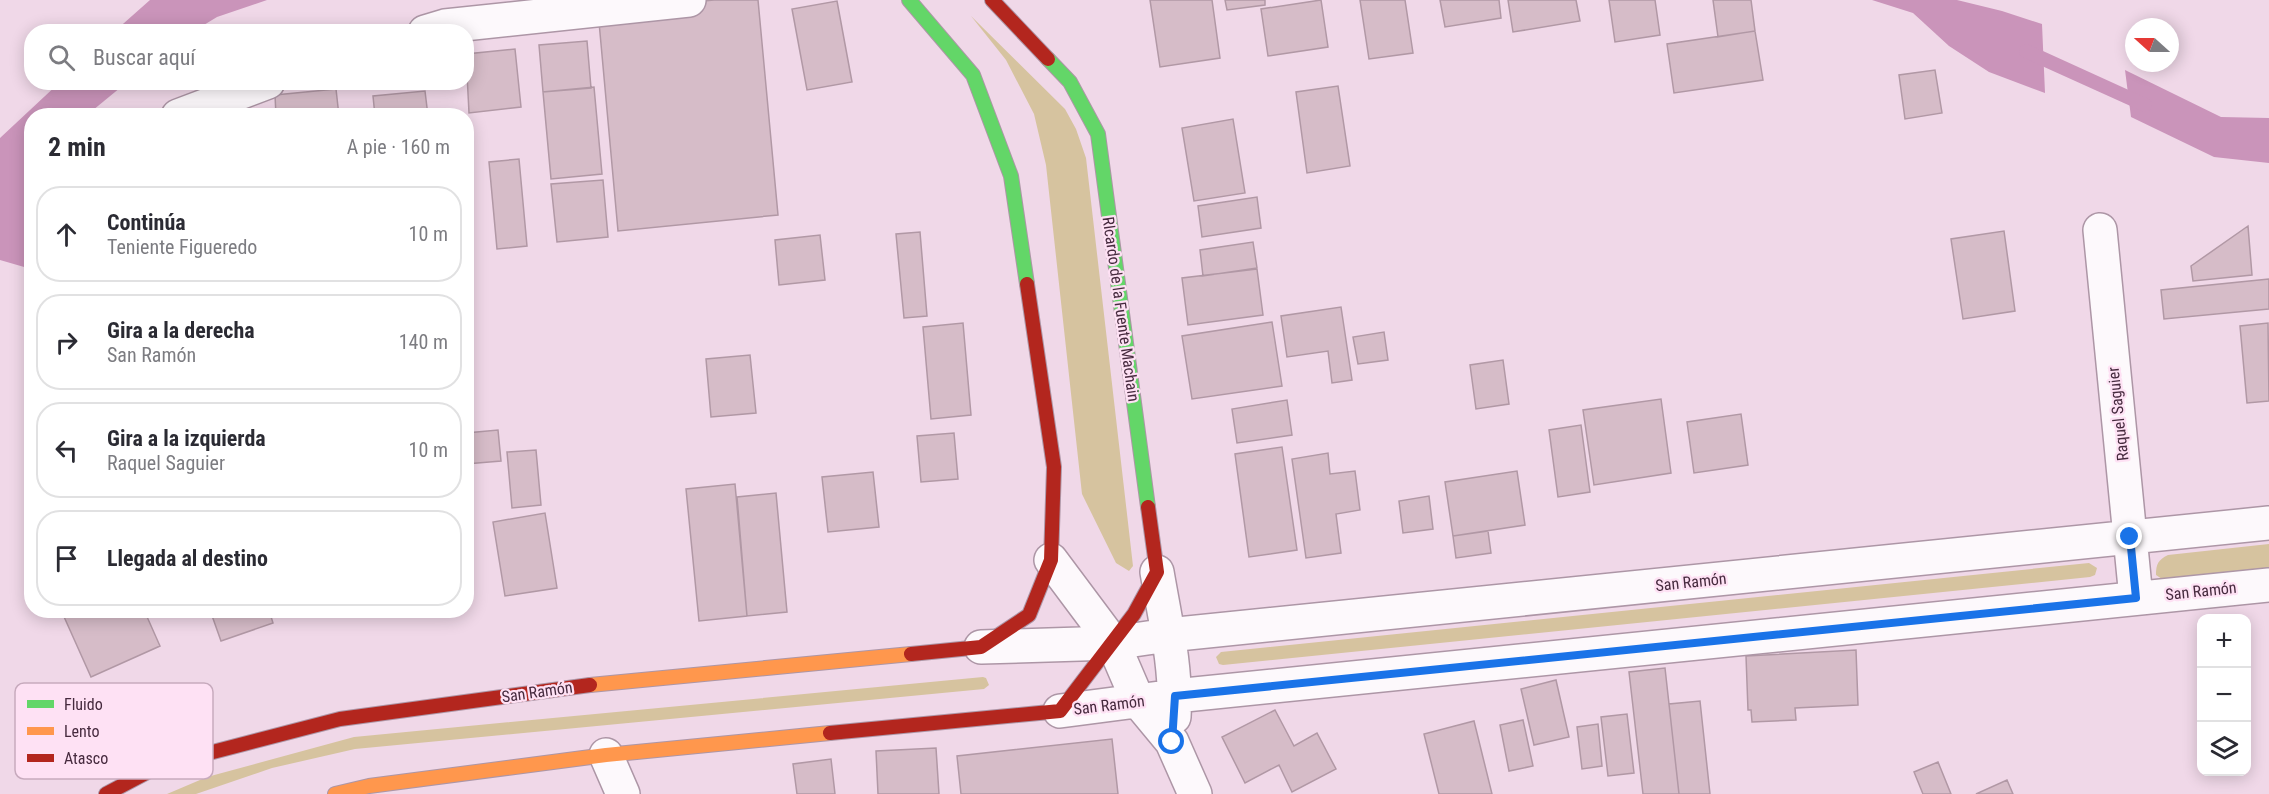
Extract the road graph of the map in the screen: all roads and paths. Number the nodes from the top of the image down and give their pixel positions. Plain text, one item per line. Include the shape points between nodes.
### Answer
1 (689, 0) edge
2 (909, 0) edge
3 (992, 0) edge
4 (464, 24) edge
5 (247, 90) edge
6 (199, 108) edge
7 (2100, 230) dead end
8 (2269, 523) edge
9 (2130, 537) junction
10 (1050, 560) junction
11 (1157, 572) junction
12 (2269, 585) edge
13 (2136, 598) junction
14 (1168, 635) junction
15 (1113, 643) junction
16 (981, 647) junction
17 (1175, 696) junction
18 (1138, 701) junction
19 (1060, 711) junction
20 (1172, 742) junction
21 (213, 752) edge
22 (606, 755) junction
23 (134, 779) edge
24 (106, 794) edge
25 (335, 794) edge
26 (623, 794) edge
27 (1196, 794) edge

1 - 4 street
2 - 10 street via 973,75 1011,176 1054,467
3 - 11 street, RIcardo de la Fuente Machain via 1070,82 1098,134
5 - 6 street
7 - 9 street, Raquel Saguier
8 - 9 street, San Ramón
9 - 13 street, Raquel Saguier
9 - 14 street, San Ramón
10 - 15 street
10 - 16 street, San Ramón via 1029,615
11 - 14 street
11 - 15 street
12 - 13 street, San Ramón
13 - 17 street, San Ramón
14 - 15 street, San Ramón
14 - 17 street
15 - 16 street, San Ramón
15 - 18 street
15 - 19 street, San Ramón
16 - 21 street, San Ramón via 609,682 340,719
17 - 18 street, San Ramón
17 - 20 street
18 - 19 street, San Ramón
18 - 20 street
19 - 22 street, San Ramón
20 - 27 street
22 - 25 street, San Ramón via 369,786
22 - 26 street
23 - 24 street, San Ramón

